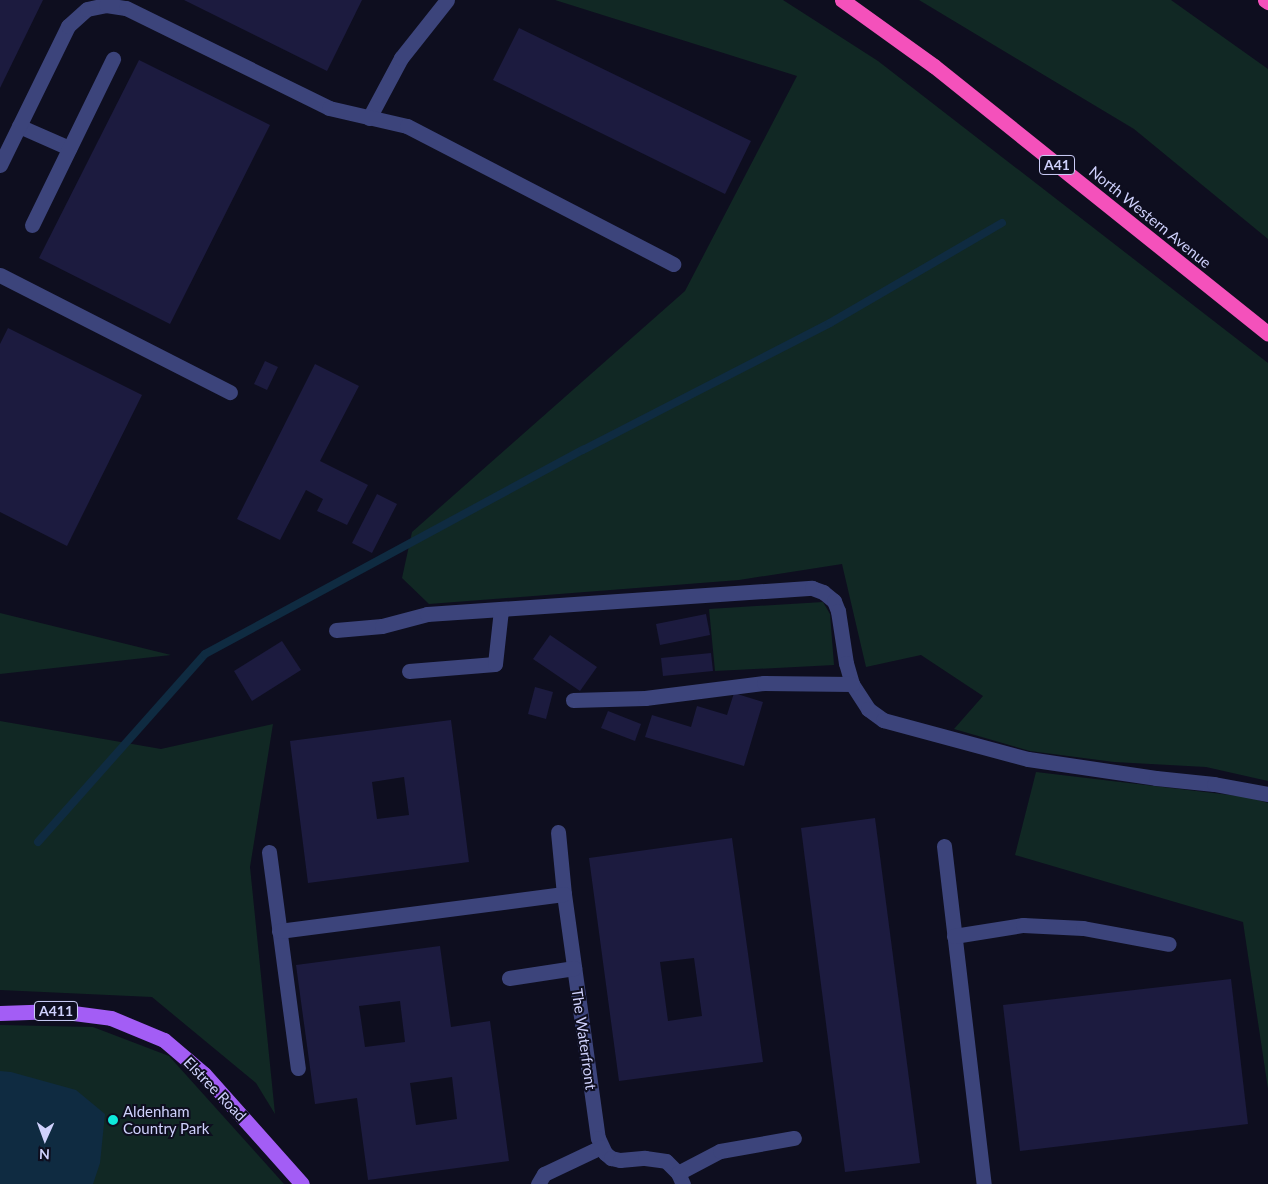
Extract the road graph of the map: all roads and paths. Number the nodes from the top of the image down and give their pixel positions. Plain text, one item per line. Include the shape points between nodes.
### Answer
1 (447, 0) edge
2 (842, 0) edge
3 (86, 4) edge
4 (113, 60) dead end
5 (369, 118) junction
6 (19, 126) junction
7 (69, 148) junction
8 (0, 165) edge
9 (32, 225) dead end
10 (673, 264) dead end
11 (0, 275) edge
12 (1268, 334) edge
13 (230, 392) dead end
14 (501, 610) junction
15 (336, 630) dead end
16 (409, 671) dead end
17 (852, 684) junction
18 (573, 700) dead end
19 (1268, 794) edge
20 (558, 832) dead end
21 (944, 846) dead end
22 (269, 852) dead end
23 (564, 894) junction
24 (279, 931) junction
25 (954, 936) junction
26 (1169, 944) dead end
27 (574, 968) junction
28 (509, 978) dead end
29 (0, 1013) edge
30 (298, 1068) dead end
31 (794, 1138) dead end
32 (601, 1147) junction
33 (680, 1178) edge
34 (302, 1184) edge
35 (538, 1184) edge
36 (984, 1184) edge

1 - 5 lane via 401,58
2 - 12 highway, North Western Avenue / A41 via 934,66
3 - 5 lane via 126,8 329,108
3 - 6 lane via 68,26
4 - 7 lane
5 - 10 lane via 407,126
6 - 7 lane
6 - 8 lane
7 - 9 lane
11 - 13 lane
14 - 15 lane via 427,614 382,626
14 - 16 lane via 495,664
14 - 17 lane via 812,588 824,592 834,601
17 - 18 lane via 764,683 645,698
17 - 19 lane via 868,709 883,720 921,731 1028,759
20 - 23 lane, The Waterfront
21 - 25 lane
22 - 24 lane
23 - 24 lane
23 - 27 lane, The Waterfront
24 - 30 lane
25 - 26 lane via 1023,925 1083,928
25 - 36 lane
27 - 28 lane
27 - 32 lane, The Waterfront
29 - 34 main road, Elstree Road / A411 via 58,1011 111,1018 164,1040 204,1074
31 - 33 lane via 720,1151
32 - 33 lane via 611,1158 620,1160 645,1158 666,1161
32 - 35 lane via 544,1174

